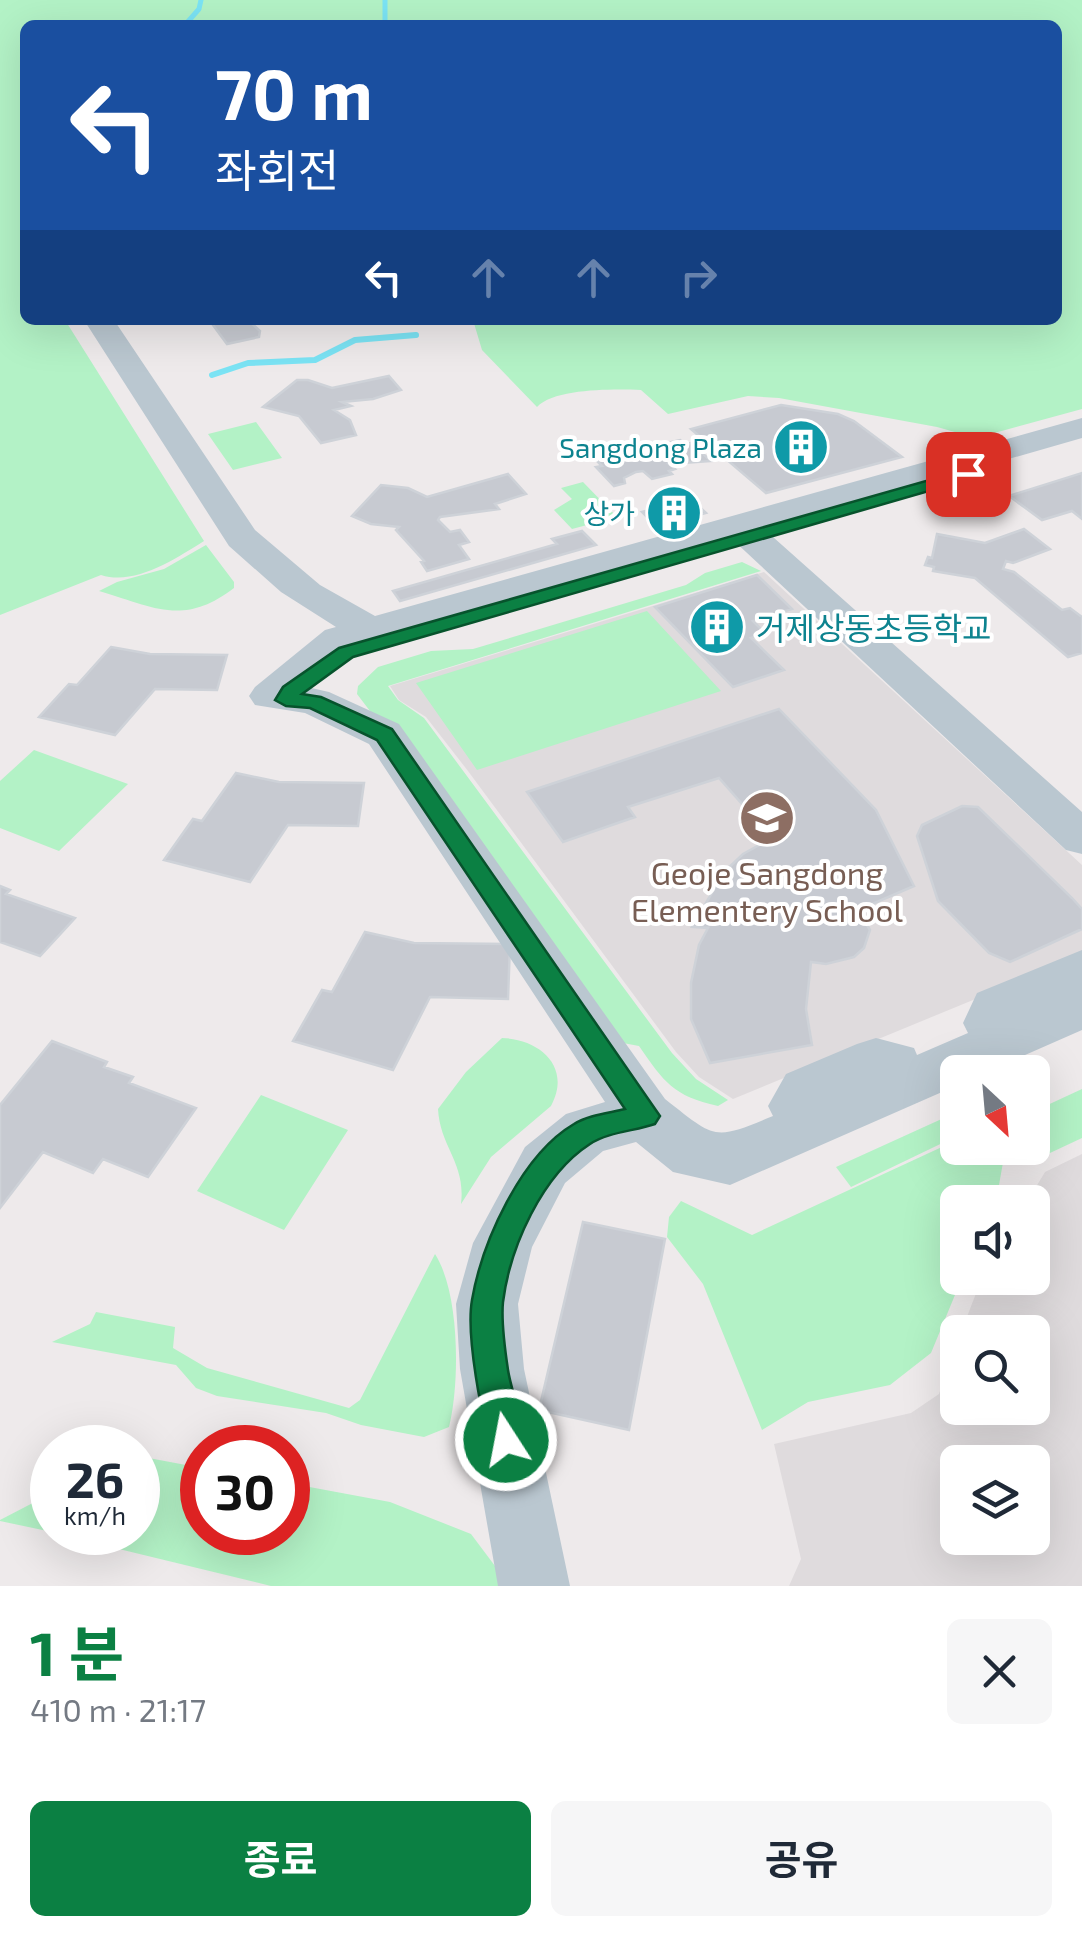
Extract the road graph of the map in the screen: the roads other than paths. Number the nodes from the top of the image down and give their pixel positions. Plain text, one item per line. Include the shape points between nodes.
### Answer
1 (102, 325) edge
2 (1082, 428) edge
3 (1082, 442) edge
4 (755, 528) junction
5 (379, 636) junction
6 (1082, 808) edge
7 (1082, 838) edge
8 (1082, 970) edge
9 (1082, 983) edge
10 (1082, 1007) edge
11 (989, 1023) junction
12 (654, 1123) junction
13 (534, 1586) edge

1 - 5 street via 242,538 238,548 257,582 304,620
2 - 4 street
3 - 4 street
4 - 5 street via 613,548
4 - 5 street via 684,556 664,572 472,628
4 - 6 street
4 - 7 street
5 - 12 street via 278,698 314,702 384,734
8 - 11 street via 995,1008
9 - 11 street
10 - 12 street via 730,1160 693,1155
11 - 12 street via 895,1064 876,1060 804,1090 796,1106 714,1140
12 - 13 street via 586,1131 545,1165 503,1243 487,1304 492,1369

